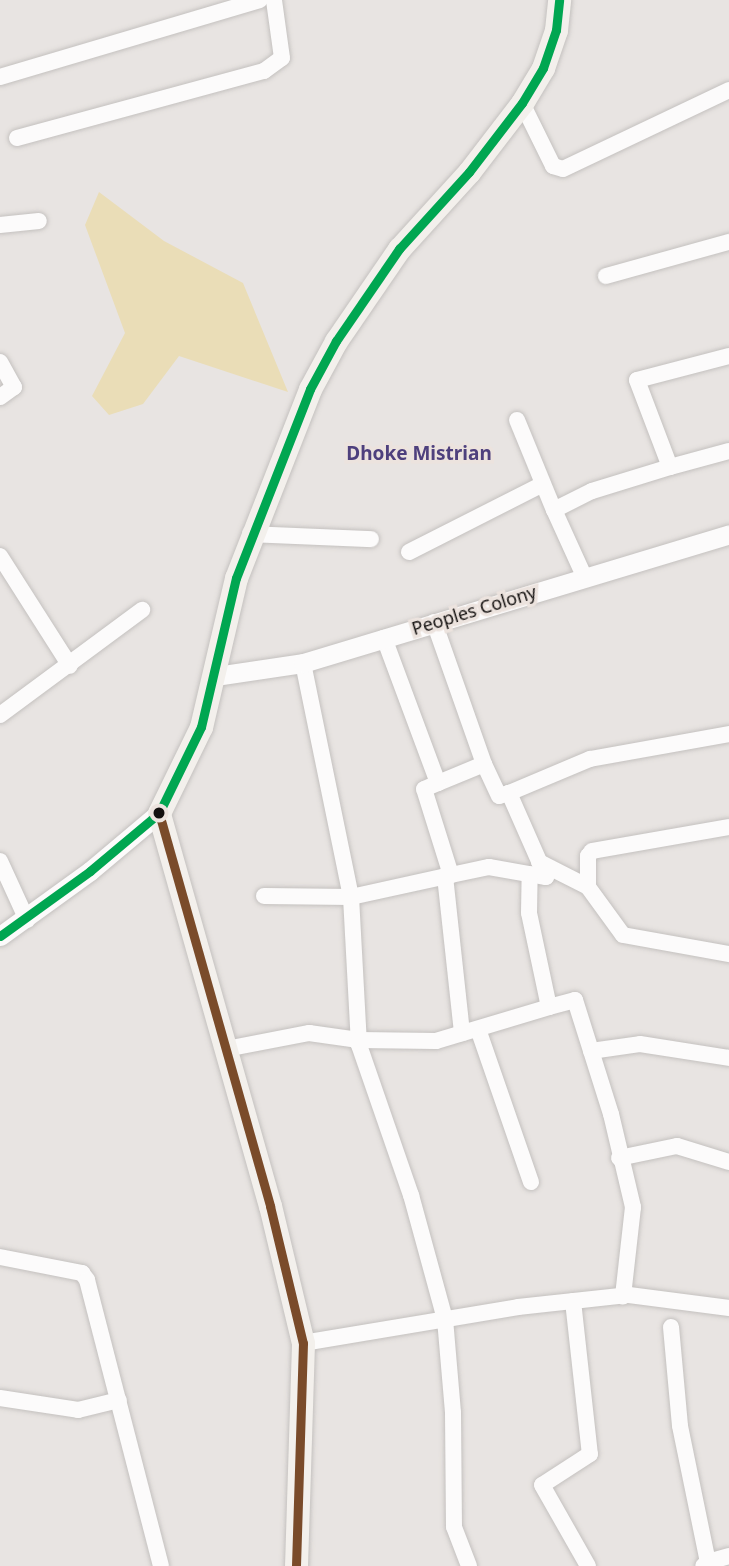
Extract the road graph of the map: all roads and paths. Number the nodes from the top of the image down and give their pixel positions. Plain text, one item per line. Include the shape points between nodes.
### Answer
1 (260, 0) edge
2 (274, 0) edge
3 (559, 0) edge
4 (0, 77) edge
5 (729, 90) edge
6 (522, 103) junction
7 (17, 138) dead end
8 (38, 221) dead end
9 (0, 225) edge
10 (729, 242) edge
11 (606, 276) dead end
12 (729, 356) edge
13 (0, 362) edge
14 (0, 397) edge
15 (517, 420) dead end
16 (729, 451) edge
17 (670, 467) junction
18 (543, 484) junction
19 (554, 510) junction
20 (250, 534) junction
21 (729, 534) edge
22 (371, 539) dead end
23 (409, 552) dead end
24 (0, 556) edge
25 (584, 576) junction
26 (142, 610) dead end
27 (434, 622) junction
28 (384, 638) junction
29 (303, 663) junction
30 (70, 666) junction
31 (216, 676) junction
32 (0, 715) edge
33 (729, 734) edge
34 (484, 764) junction
35 (438, 783) junction
36 (509, 793) junction
37 (159, 813) junction
38 (729, 827) edge
39 (0, 861) edge
40 (534, 868) junction
41 (448, 875) junction
42 (588, 887) junction
43 (264, 896) dead end
44 (351, 897) junction
45 (27, 920) junction
46 (0, 936) edge
47 (729, 954) edge
48 (549, 1007) junction
49 (470, 1031) junction
50 (359, 1040) junction
51 (226, 1049) junction
52 (591, 1051) junction
53 (729, 1058) edge
54 (619, 1158) junction
55 (729, 1162) edge
56 (531, 1182) dead end
57 (0, 1256) edge
58 (623, 1296) junction
59 (573, 1301) junction
60 (729, 1308) edge
61 (445, 1320) junction
62 (671, 1327) dead end
63 (303, 1343) junction
64 (0, 1398) edge
65 (119, 1400) junction
66 (729, 1556) edge
67 (706, 1564) edge
68 (161, 1566) edge
69 (296, 1566) edge
70 (469, 1566) edge
71 (588, 1566) edge

1 - 4 street
2 - 7 street via 282,58 264,71
3 - 6 main road via 556,30 543,68
5 - 6 street via 563,169 553,166
6 - 20 main road via 469,172 399,250 336,341 285,442
8 - 9 street
10 - 11 street
12 - 17 street via 637,380
13 - 14 street via 15,387
15 - 18 street
16 - 17 street
17 - 19 street via 592,491
18 - 19 street
18 - 23 street
19 - 25 street
20 - 22 street
20 - 31 main road
21 - 25 street, Peoples Colony
24 - 30 street
25 - 27 street, Peoples Colony
26 - 30 street
27 - 28 street, Peoples Colony
27 - 34 street
28 - 29 street, Peoples Colony
28 - 35 street
29 - 31 street, Peoples Colony
29 - 44 street
30 - 32 street
31 - 37 main road via 201,727
33 - 36 street via 590,759
34 - 35 street
34 - 36 street via 499,796
35 - 41 street via 424,789
36 - 40 street
37 - 45 street
37 - 51 main road
38 - 42 street via 592,851
39 - 45 street
40 - 41 street via 489,867
40 - 42 street
40 - 48 street via 529,913
41 - 44 street
41 - 49 street
42 - 47 street via 624,935
43 - 44 street
44 - 50 street
45 - 46 street
48 - 49 street
48 - 52 street via 575,1000
49 - 50 street via 436,1041
49 - 56 street
50 - 51 street via 309,1033
50 - 61 street via 411,1195
51 - 63 main road
52 - 53 street via 640,1044
52 - 54 street
54 - 55 street via 677,1146
54 - 58 street via 633,1207
57 - 65 street via 82,1273 91,1289
58 - 59 street
58 - 60 street
59 - 61 street
59 - 71 street via 590,1454 542,1485
61 - 63 street
61 - 70 street via 453,1413 454,1527
62 - 67 street via 680,1426
63 - 69 main road
64 - 65 street via 78,1410
65 - 68 street
66 - 67 street

